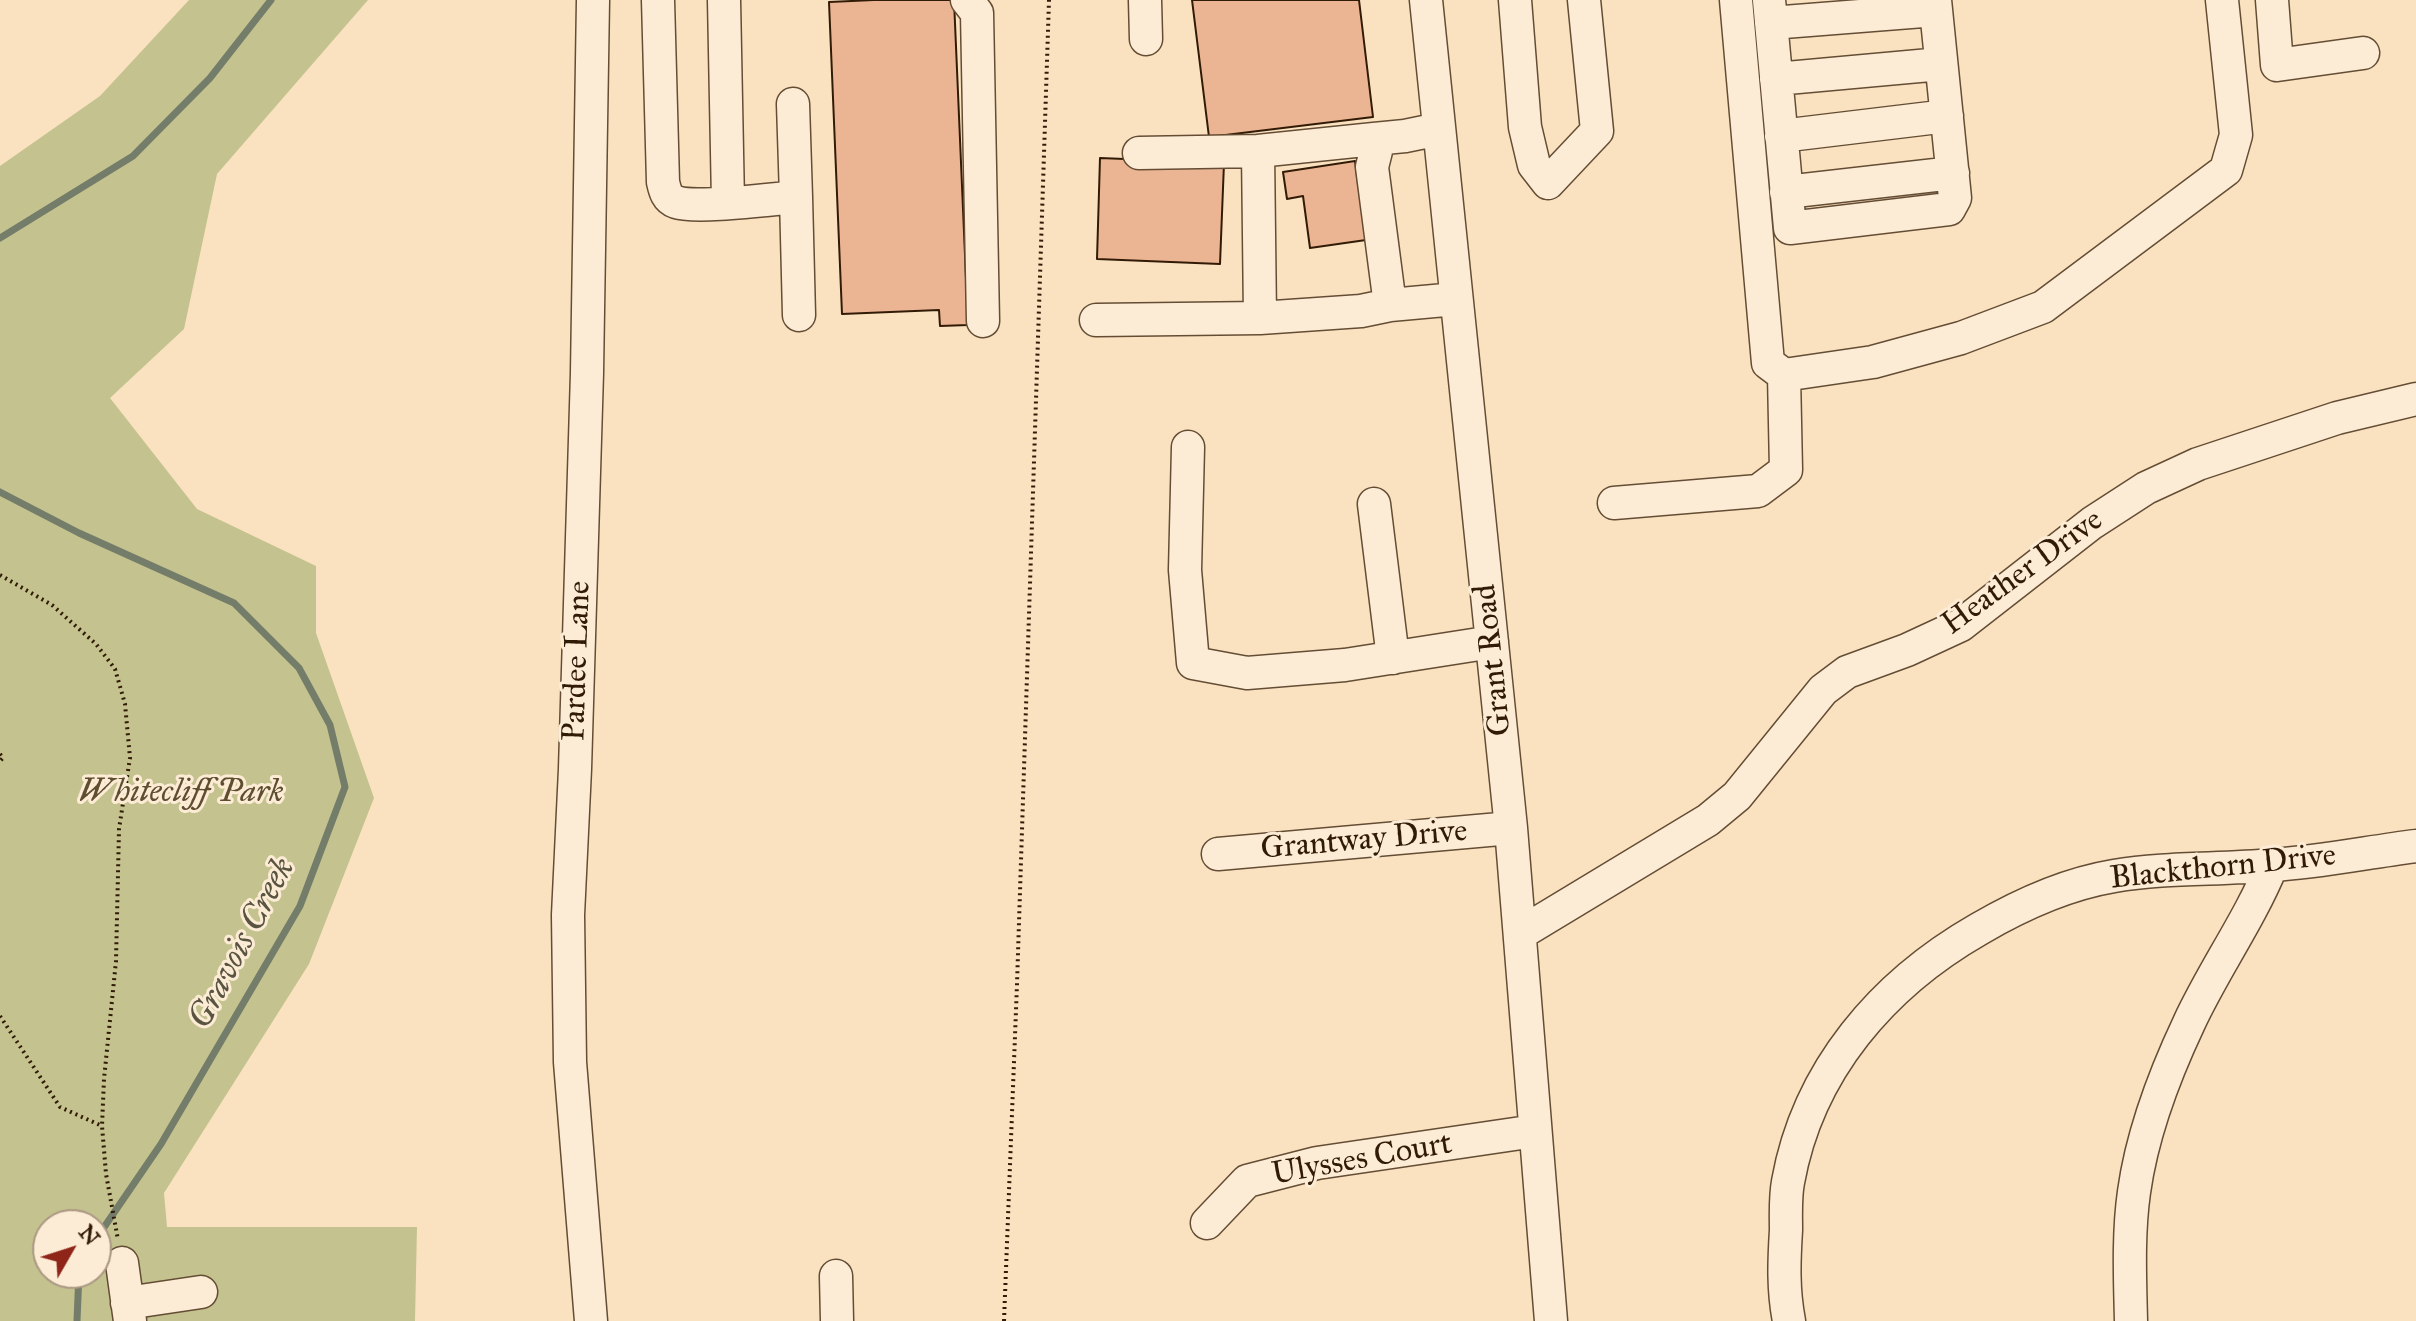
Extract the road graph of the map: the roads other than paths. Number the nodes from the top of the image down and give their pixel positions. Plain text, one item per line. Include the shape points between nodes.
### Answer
1 (593, 0) edge
2 (658, 0) edge
3 (724, 0) edge
4 (967, 0) edge
5 (1145, 0) edge
6 (1426, 0) edge
7 (1515, 0) edge
8 (1584, 0) edge
9 (1736, 0) edge
10 (2222, 0) edge
11 (2272, 0) edge
12 (1936, 5) edge
13 (1770, 12) edge
14 (1146, 39) dead end
15 (2363, 53) dead end
16 (1941, 64) junction
17 (1776, 79) junction
18 (793, 104) dead end
19 (1947, 116) junction
20 (1439, 129) junction
21 (1781, 136) junction
22 (1374, 139) junction
23 (1258, 151) junction
24 (1139, 153) dead end
25 (796, 197) junction
26 (728, 202) junction
27 (1456, 299) junction
28 (1390, 305) junction
29 (799, 315) dead end
30 (1260, 318) junction
31 (1096, 320) dead end
32 (983, 321) dead end
33 (1784, 375) junction
34 (2416, 399) edge
35 (1188, 447) dead end
36 (1614, 503) dead end
37 (1374, 504) dead end
38 (1492, 642) junction
39 (1393, 658) junction
40 (1511, 828) junction
41 (2416, 846) edge
42 (1218, 854) dead end
43 (2272, 865) junction
44 (1521, 933) junction
45 (1535, 1131) junction
46 (1207, 1223) dead end
47 (122, 1263) road end
48 (836, 1276) dead end
49 (201, 1292) dead end
50 (128, 1312) edge
51 (591, 1321) edge
52 (837, 1321) edge
53 (1551, 1321) edge
54 (1789, 1321) edge
55 (2131, 1321) edge

1 - 51 street, Pardee Lane via 587,373 568,915 570,1062
2 - 26 street via 666,195 693,205
3 - 26 street
4 - 32 street via 977,13
5 - 14 street
6 - 20 street, Grant Road
7 - 8 street via 1525,127 1534,165 1548,183 1597,131
9 - 33 street via 1768,363
10 - 33 street via 2236,135 2226,170 2043,307 1961,338 1873,362
11 - 15 street via 2277,65
12 - 13 street
12 - 16 street
13 - 17 street
16 - 17 street
16 - 19 street
17 - 21 street
18 - 25 street
19 - 21 street
19 - 21 street via 1955,198 1949,209 1819,225 1790,228
20 - 22 street
20 - 27 street, Grant Road
22 - 23 street
22 - 28 street via 1372,167
23 - 24 street
23 - 30 street
25 - 26 street
25 - 29 street
27 - 28 street
27 - 38 street, Grant Road
28 - 30 street
30 - 31 street
33 - 36 street via 1786,470 1758,491
34 - 44 street, Heather Drive via 2323,422 2198,464 2146,488 2092,523 1961,625 1847,672 1823,690 1723,809
35 - 39 street via 1185,570 1193,663 1247,673
37 - 39 street
38 - 39 street
38 - 40 street, Grant Road
40 - 42 street, Grantway Drive
40 - 44 street, Grant Road
41 - 43 street, Blackthorn Drive
43 - 54 street, Blackthorn Drive via 2112,876 2033,900 1940,951 1908,977 1848,1040 1802,1130 1788,1183 1783,1290
43 - 55 street via 2255,907 2190,1021 2156,1102 2134,1191
44 - 45 street, Grant Road
45 - 46 street, Ulysses Court via 1317,1163 1247,1181
45 - 53 street, Grant Road
47 - 50 street
48 - 52 street
49 - 50 street

